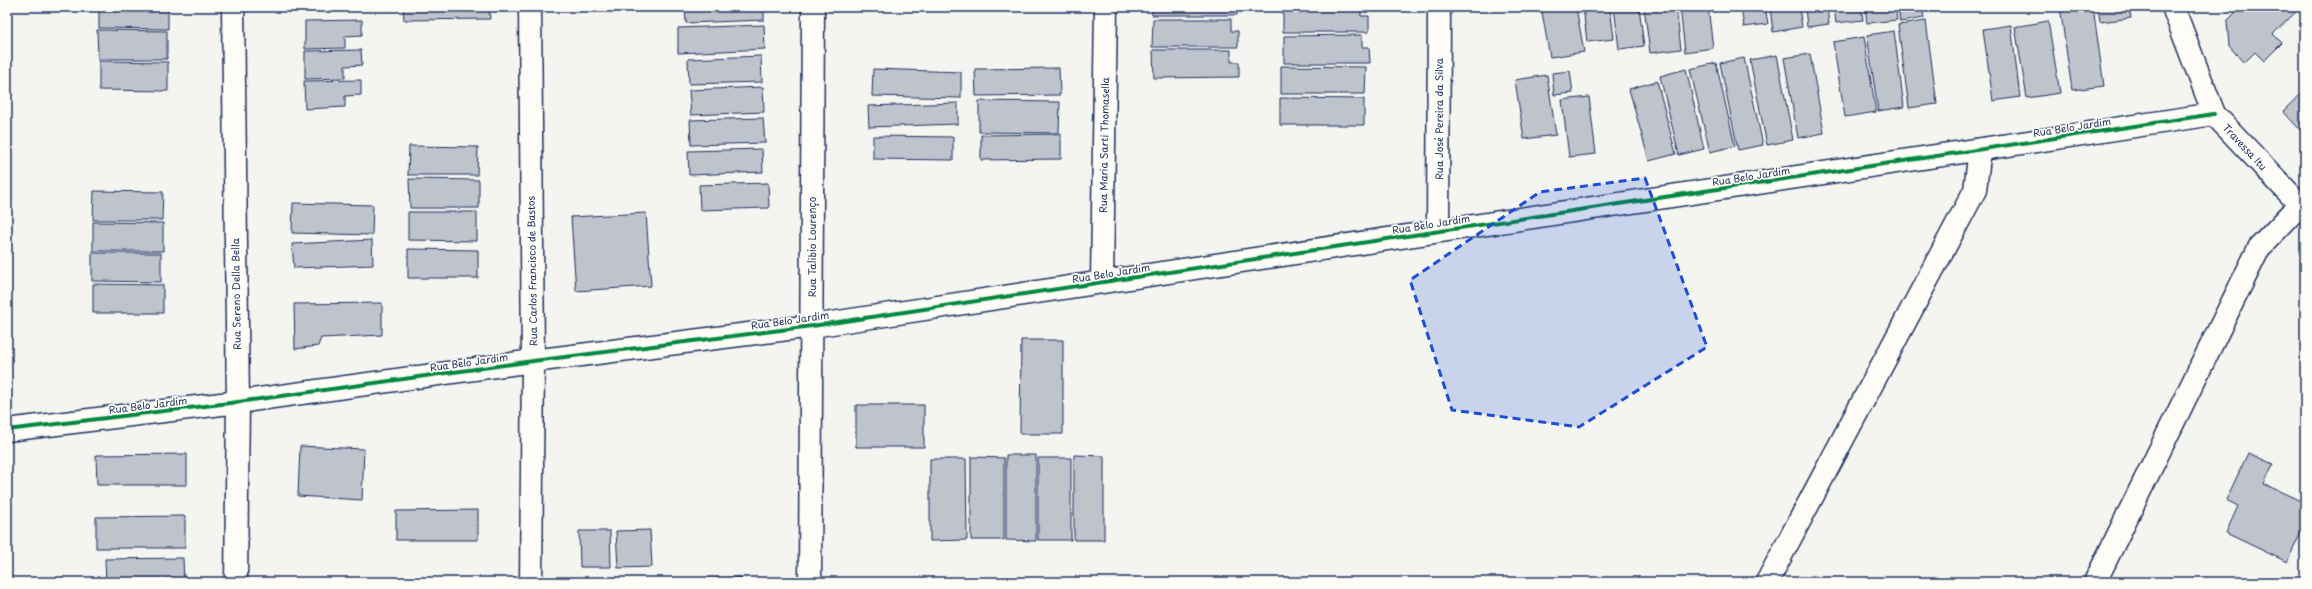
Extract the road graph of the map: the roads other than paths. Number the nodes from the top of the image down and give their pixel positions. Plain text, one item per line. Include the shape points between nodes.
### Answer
1 (233, 7) edge
2 (530, 7) edge
3 (813, 7) edge
4 (1106, 7) edge
5 (1439, 7) edge
6 (2173, 7) edge
7 (2214, 114) junction
8 (1980, 149) junction
9 (2303, 208) edge
10 (1438, 231) junction
11 (1102, 282) junction
12 (812, 326) junction
13 (533, 361) junction
14 (238, 402) junction
15 (7, 430) edge
16 (236, 582) edge
17 (531, 582) edge
18 (810, 582) edge
19 (1767, 582) edge
20 (2095, 582) edge

1 - 14 street, Rua Sereno Della Bella
2 - 13 street, Rua Carlos Francisco de Bastos
3 - 12 street, Rua Talibio Lourenço
4 - 11 street, Rua Maria Sarti Thomasella
5 - 10 street, Rua José Pereira da Silva
6 - 7 street, Travessa Itu
7 - 8 street, Rua Belo Jardim
7 - 9 street, Travessa Itu
8 - 10 street, Rua Belo Jardim
8 - 19 street via 1975,190
9 - 20 street via 2259,248
10 - 11 street, Rua Belo Jardim
11 - 12 street, Rua Belo Jardim
12 - 13 street, Rua Belo Jardim
12 - 18 street, Rua Talibio Lourenço
13 - 14 street, Rua Belo Jardim
13 - 17 street, Rua Carlos Francisco de Bastos
14 - 15 street, Rua Belo Jardim
14 - 16 street, Rua Sereno Della Bella

